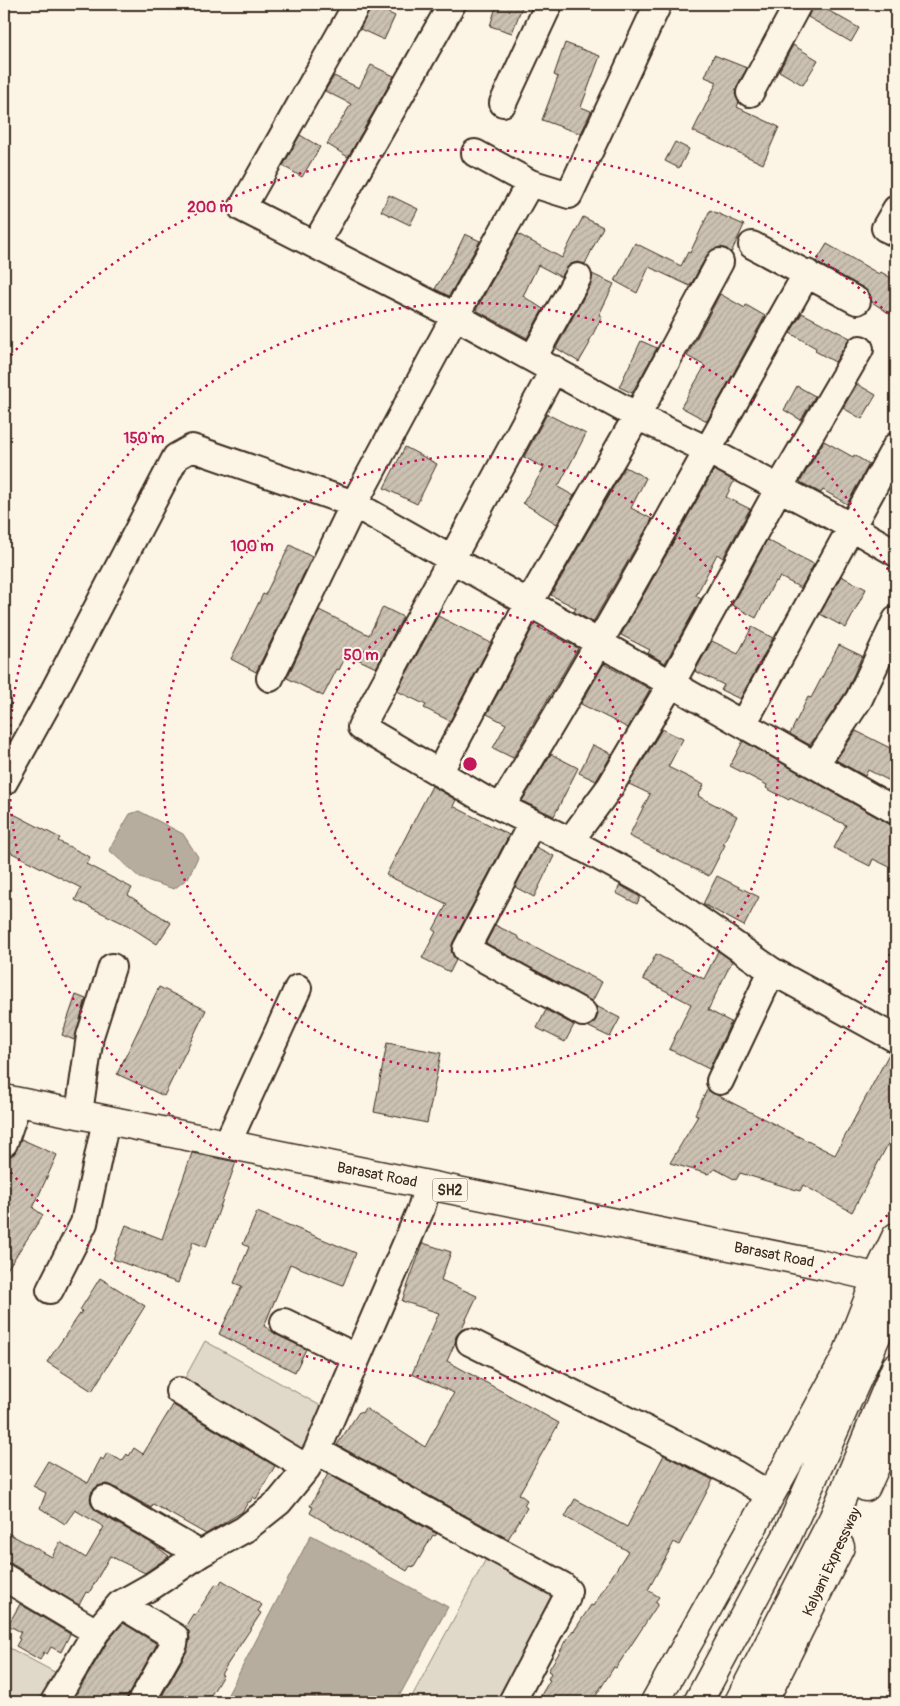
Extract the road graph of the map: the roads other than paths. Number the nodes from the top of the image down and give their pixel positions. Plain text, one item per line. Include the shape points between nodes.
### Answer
1 (357, 4) edge
2 (452, 4) edge
3 (549, 4) edge
4 (658, 4) edge
5 (798, 4) edge
6 (750, 93) dead end
7 (503, 103) dead end
8 (476, 153) dead end
9 (530, 183) junction
10 (896, 209) edge
11 (896, 233) edge
12 (315, 245) junction
13 (752, 245) dead end
14 (720, 262) dead end
15 (806, 273) junction
16 (578, 277) dead end
17 (857, 301) dead end
18 (454, 316) junction
19 (860, 349) dead end
20 (543, 363) junction
21 (637, 416) junction
22 (896, 446) edge
23 (707, 450) junction
24 (779, 488) junction
25 (354, 504) junction
26 (852, 528) junction
27 (896, 553) edge
28 (451, 559) junction
29 (529, 603) junction
30 (896, 620) edge
31 (599, 643) junction
32 (270, 678) dead end
33 (671, 684) junction
34 (743, 724) junction
35 (815, 765) junction
36 (439, 773) junction
37 (4, 782) edge
38 (501, 807) junction
39 (896, 811) edge
40 (532, 823) junction
41 (570, 841) junction
42 (112, 967) dead end
43 (772, 971) junction
44 (298, 988) dead end
45 (583, 1012) dead end
46 (896, 1039) edge
47 (720, 1081) dead end
48 (11, 1100) edge
49 (79, 1113) junction
50 (106, 1120) junction
51 (4, 1144) edge
52 (226, 1144) junction
53 (428, 1185) junction
54 (896, 1237) edge
55 (890, 1289) edge
56 (50, 1290) dead end
57 (284, 1322) dead end
58 (470, 1342) dead end
59 (356, 1357) junction
60 (896, 1368) edge
61 (179, 1391) dead end
62 (896, 1420) edge
63 (312, 1459) junction
64 (770, 1495) junction
65 (105, 1499) dead end
66 (200, 1554) junction
67 (4, 1576) edge
68 (120, 1604) junction
69 (96, 1632) junction
70 (54, 1702) edge
71 (141, 1702) edge
72 (512, 1702) edge
73 (655, 1702) edge
74 (698, 1702) edge
75 (739, 1702) edge
76 (764, 1702) edge

1 - 12 street via 242,208
2 - 12 street
3 - 7 street
4 - 9 street via 569,196
5 - 6 street
8 - 9 street
9 - 18 street
10 - 11 street via 885,228
12 - 18 street
13 - 15 street
14 - 21 street
15 - 17 street
15 - 23 street
16 - 20 street
18 - 20 street
18 - 25 street
19 - 24 street
20 - 21 street
20 - 28 street
21 - 23 street
21 - 29 street
22 - 26 street
23 - 24 street
23 - 31 street
24 - 26 street
24 - 33 street
25 - 28 street
25 - 32 street
25 - 37 street via 192,448 176,458
26 - 27 street
26 - 34 street
28 - 29 street
28 - 36 street via 360,727
29 - 31 street
29 - 36 street
30 - 35 street via 859,699
31 - 33 street
31 - 38 street
33 - 34 street
33 - 41 street via 610,787
34 - 35 street
35 - 39 street
36 - 38 street
38 - 40 street
40 - 41 street
40 - 45 street via 466,949
41 - 43 street via 642,880
42 - 49 street via 90,1036
43 - 46 street
43 - 47 street
44 - 52 street
48 - 49 main road, Barasat Road / SH2
48 - 51 street
49 - 50 main road, Barasat Road / SH2
50 - 52 main road, Barasat Road / SH2
50 - 56 street via 84,1223
52 - 53 main road, Barasat Road / SH2
53 - 55 main road, Barasat Road / SH2
53 - 59 street via 421,1209
54 - 55 main road
55 - 64 main road via 846,1357
55 - 74 main road via 787,1536
57 - 59 street
58 - 64 street via 735,1474
59 - 63 street
60 - 75 main road via 833,1519
61 - 63 street
62 - 76 main road, Kalyani Expressway via 837,1553
63 - 66 street via 279,1502 245,1529
63 - 72 street via 568,1591
64 - 73 main road
65 - 66 street
66 - 68 street
67 - 69 street
68 - 69 street
68 - 71 street via 175,1637
69 - 70 street

